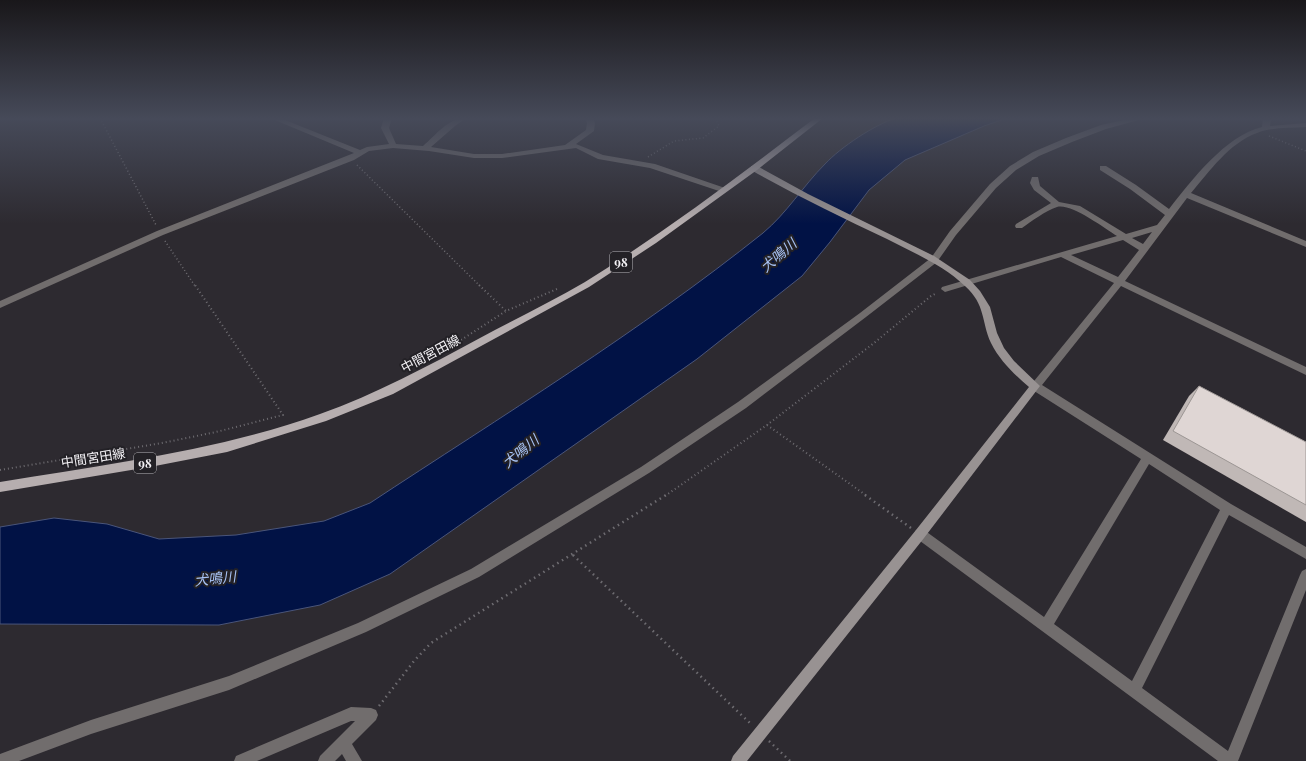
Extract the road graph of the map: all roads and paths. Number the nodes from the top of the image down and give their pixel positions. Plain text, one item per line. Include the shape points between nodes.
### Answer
1 (119, 154) edge
2 (361, 154) edge
3 (459, 154) edge
4 (520, 154) edge
5 (593, 154) edge
6 (653, 154) edge
7 (773, 154) edge
8 (1037, 154) edge
9 (1222, 154) edge
10 (352, 158) junction
11 (641, 164) junction
12 (754, 168) junction
13 (1103, 168) dead end
14 (1036, 179) dead end
15 (722, 190) junction
16 (1186, 194) junction
17 (1057, 204) junction
18 (1170, 214) junction
19 (1018, 226) dead end
20 (1160, 228) junction
21 (160, 233) junction
22 (1124, 237) junction
23 (1306, 244) edge
24 (1144, 249) junction
25 (1062, 254) junction
26 (934, 260) junction
27 (1120, 281) junction
28 (560, 288) dead end
29 (945, 289) joint
30 (0, 304) edge
31 (506, 312) junction
32 (459, 342) dead end
33 (1306, 371) edge
34 (1035, 386) junction
35 (767, 424) junction
36 (1147, 458) junction
37 (0, 470) edge
38 (0, 487) edge
39 (1227, 508) junction
40 (920, 534) junction
41 (1306, 553) edge
42 (572, 555) junction
43 (1306, 575) edge
44 (1046, 625) junction
45 (1134, 690) junction
46 (371, 715) junction
47 (760, 733) junction
48 (343, 744) junction
49 (0, 761) edge
50 (241, 761) edge
51 (325, 761) edge
52 (354, 761) edge
53 (738, 761) edge
54 (790, 761) edge
55 (1231, 761) edge

1 - 21 path
2 - 10 street
3 - 4 street via 502,156
5 - 11 street
6 - 11 path
7 - 12 main road, 中間宮田線 / 98
8 - 26 street via 1013,168 993,186
9 - 16 street
10 - 21 street
10 - 31 path
11 - 15 street via 685,176
12 - 15 main road, 中間宮田線 / 98
12 - 26 street
13 - 18 street
14 - 17 street via 1036,188
15 - 38 main road, 中間宮田線 / 98 via 653,241 586,285 389,391 322,418 228,447 155,462
16 - 18 street
16 - 23 street
17 - 19 street
17 - 22 street via 1077,208
18 - 20 street
20 - 22 street
20 - 24 street
21 - 30 street
21 - 37 path via 283,415 162,443
22 - 24 street
22 - 25 street
24 - 27 street
25 - 27 street
25 - 29 street
26 - 34 street via 952,271 976,292 985,306 993,336 1001,351 1010,364
26 - 49 street via 742,406 645,470 476,573 362,628 229,683 91,727
27 - 33 street
27 - 34 street
28 - 31 path
29 - 35 path via 931,296
31 - 32 path
34 - 36 street
34 - 40 street
35 - 40 path
35 - 42 path via 684,485
36 - 39 street
36 - 44 street
39 - 41 street
39 - 45 street
40 - 44 street
40 - 47 street
42 - 46 path via 431,643
42 - 47 path
43 - 55 street
44 - 45 street
45 - 55 street
46 - 48 street
46 - 50 street via 351,714
47 - 53 street
47 - 54 path
48 - 51 street
48 - 52 street

